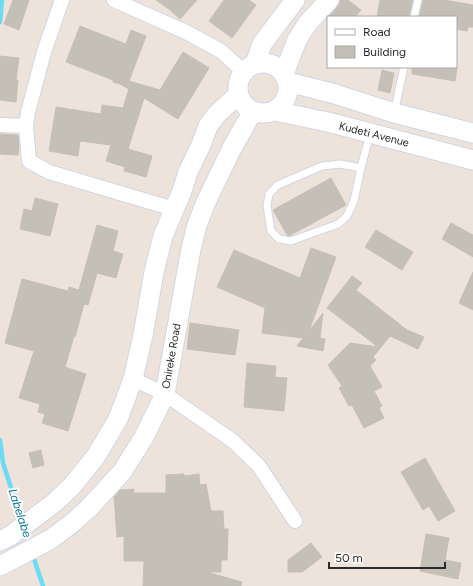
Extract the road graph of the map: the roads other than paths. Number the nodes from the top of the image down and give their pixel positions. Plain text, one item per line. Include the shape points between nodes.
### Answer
1 (62, 0) edge
2 (114, 0) edge
3 (295, 0) edge
4 (329, 0) edge
5 (418, 0) edge
6 (414, 16) edge
7 (250, 68) junction
8 (404, 68) edge
9 (286, 78) junction
10 (239, 94) junction
11 (253, 111) junction
12 (275, 111) junction
13 (394, 113) junction
14 (0, 125) edge
15 (26, 126) junction
16 (473, 133) edge
17 (370, 134) junction
18 (473, 160) edge
19 (361, 168) junction
20 (174, 209) junction
21 (133, 380) junction
22 (165, 394) junction
23 (296, 521) dead end
24 (5, 539) edge
25 (0, 566) edge

1 - 15 street via 44,52
2 - 7 street via 186,32
3 - 7 main road via 262,44
4 - 9 main road via 297,40
5 - 6 lane
7 - 9 main road via 266,63 276,67
7 - 10 main road via 240,79
8 - 13 lane
9 - 12 main road via 289,90 286,99
9 - 13 main road
10 - 11 main road via 246,107
10 - 20 main road via 208,126
11 - 12 main road via 264,114
11 - 22 main road, Onireke Road via 206,202 197,225
12 - 17 main road, Kudeti Avenue
13 - 16 main road
14 - 15 street
15 - 20 street via 29,161 49,172
17 - 18 main road, Kudeti Avenue
17 - 19 lane
19 - 19 lane via 354,201 347,216 338,224 291,241 279,239 271,231 267,206 269,194 278,185 322,166 340,164
20 - 21 main road via 163,236 154,272
21 - 22 street
21 - 24 main road via 118,419 96,456 72,486 54,503
22 - 23 street via 233,441 259,466
22 - 25 main road, Onireke Road via 144,437 122,472 88,509 51,539

